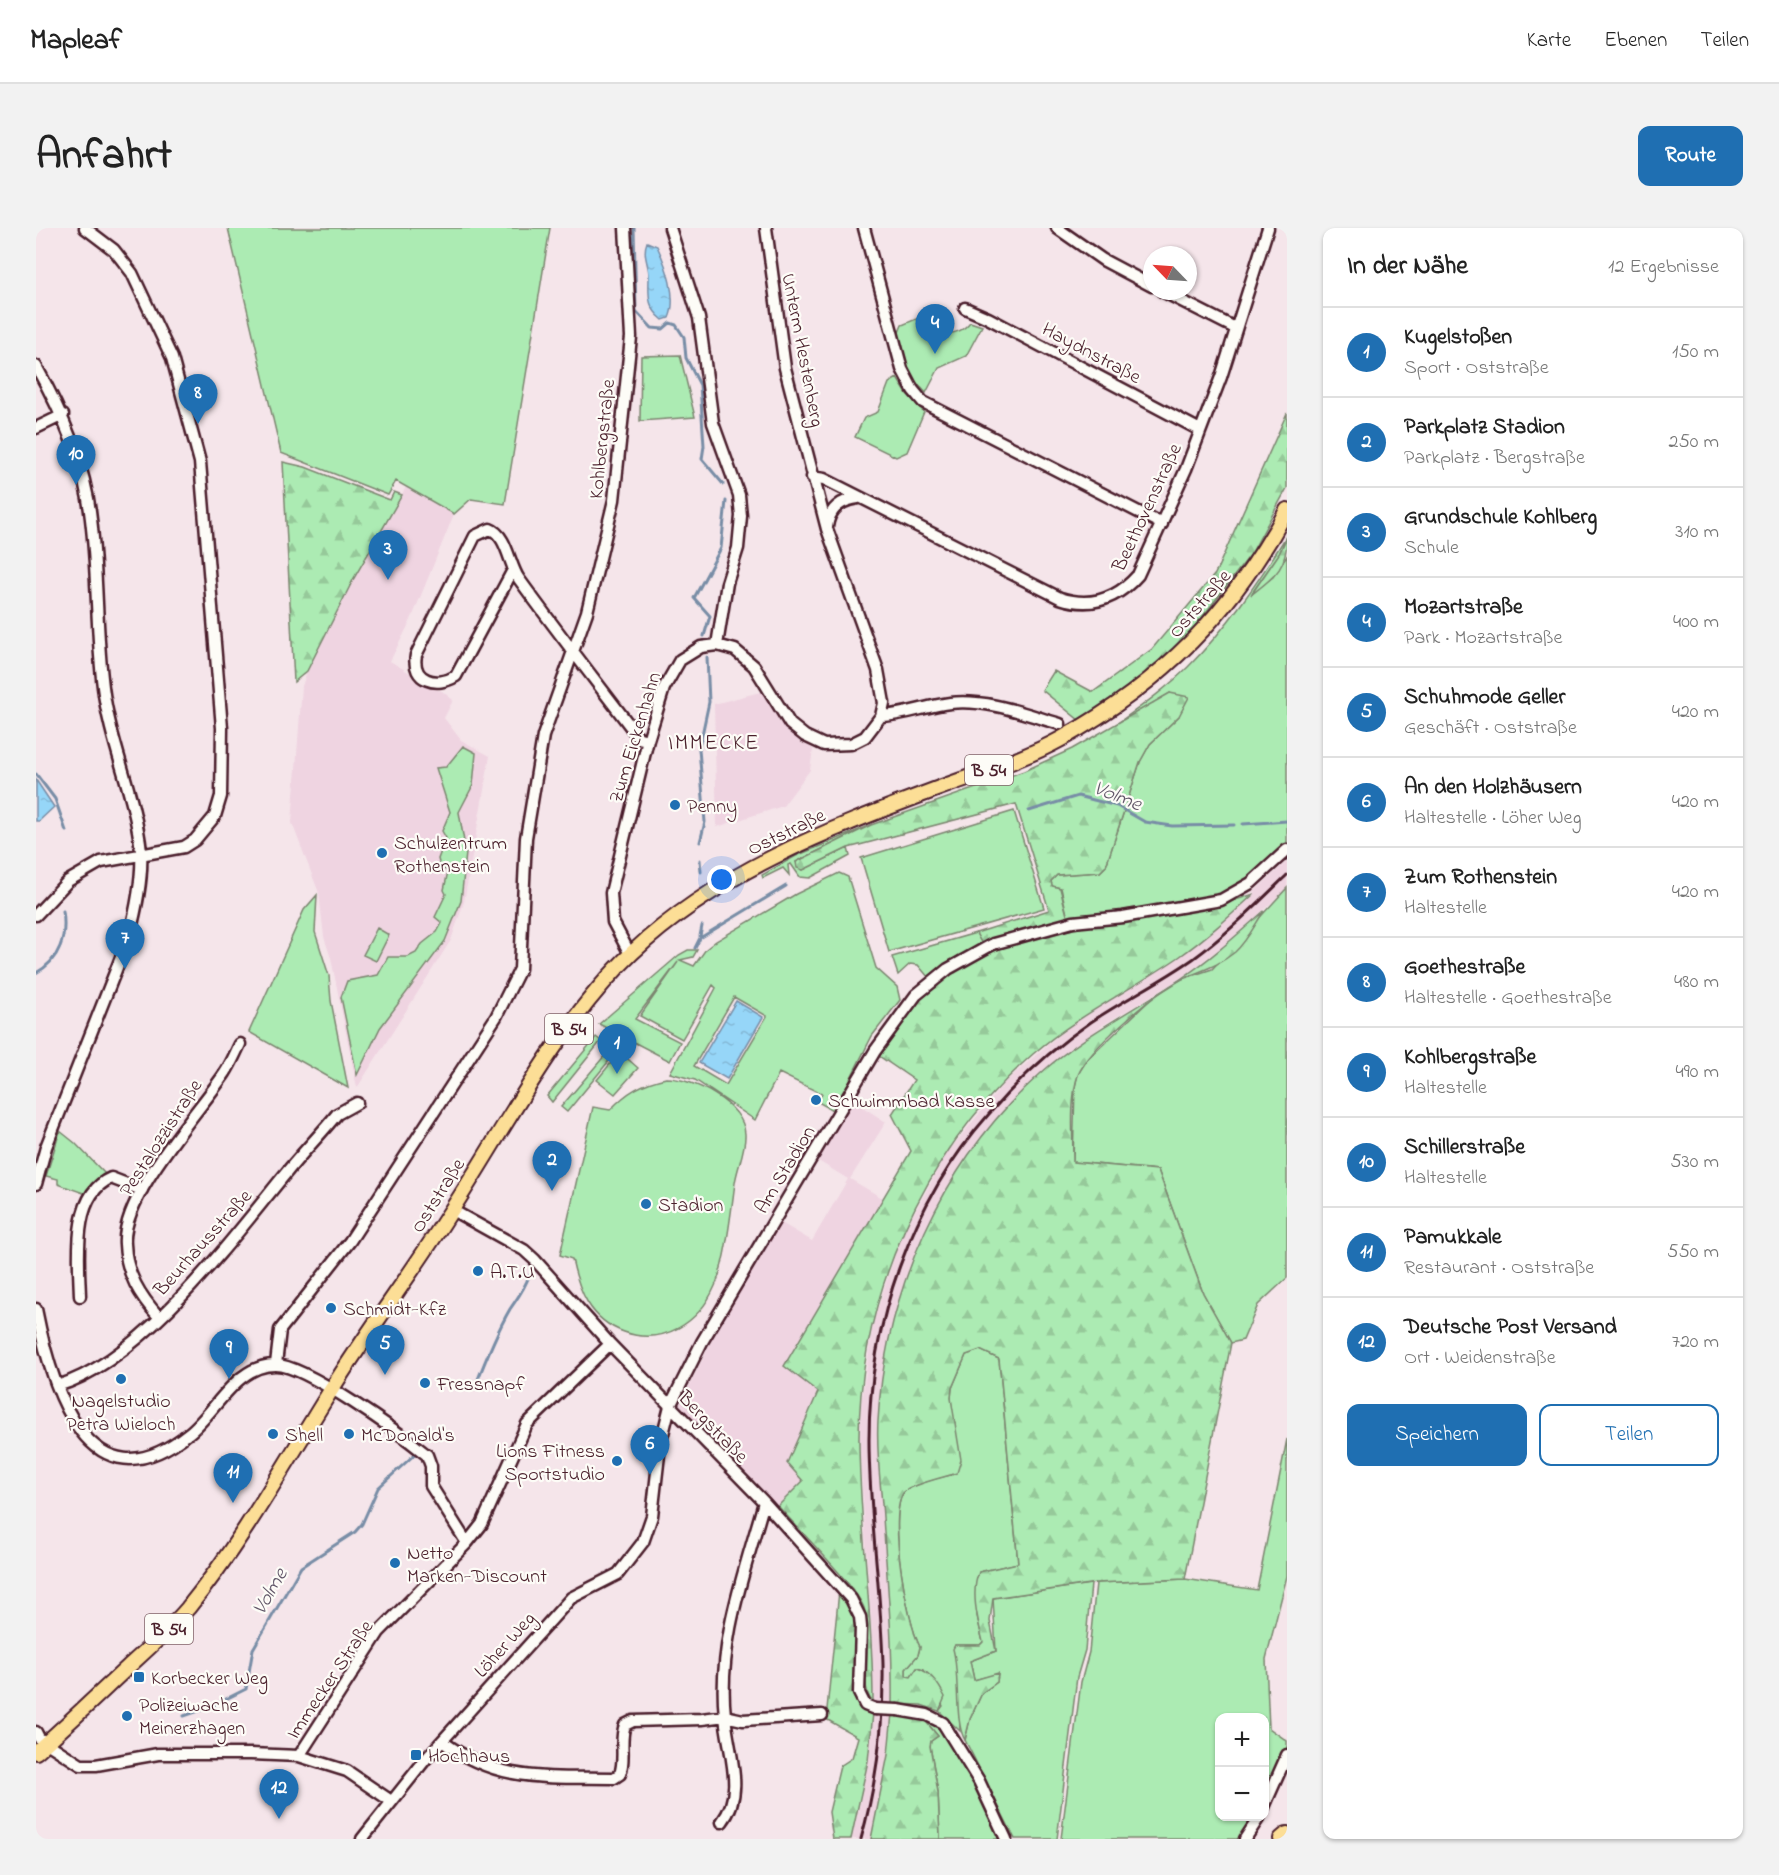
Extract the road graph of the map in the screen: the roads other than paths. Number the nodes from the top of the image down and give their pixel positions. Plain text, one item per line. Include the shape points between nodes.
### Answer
1 (85, 228) edge
2 (625, 228) edge
3 (669, 228) edge
4 (766, 228) edge
5 (864, 228) edge
6 (1057, 228) edge
7 (1268, 228) edge
8 (1143, 281) edge
9 (1180, 300) edge
10 (965, 308) dead end
11 (1235, 328) junction
12 (36, 366) edge
13 (63, 415) junction
14 (36, 428) edge
15 (1200, 430) junction
16 (812, 477) junction
17 (858, 498) junction
18 (1287, 510) edge
19 (1162, 524) junction
20 (827, 529) junction
21 (513, 570) junction
22 (717, 645) junction
23 (573, 649) junction
24 (881, 716) junction
25 (1060, 724) dead end
26 (648, 741) junction
27 (1287, 850) edge
28 (141, 854) junction
29 (36, 915) edge
30 (630, 954) junction
31 (240, 1044) dead end
32 (357, 1103) dead end
33 (36, 1184) edge
34 (142, 1190) junction
35 (452, 1210) junction
36 (80, 1296) dead end
37 (36, 1309) edge
38 (159, 1317) junction
39 (610, 1344) junction
40 (276, 1364) junction
41 (57, 1386) junction
42 (332, 1389) junction
43 (669, 1406) junction
44 (764, 1502) junction
45 (467, 1543) junction
46 (822, 1715) dead end
47 (725, 1716) junction
48 (36, 1732) edge
49 (442, 1741) junction
50 (47, 1742) junction
51 (36, 1752) edge
52 (1287, 1755) edge
53 (299, 1756) junction
54 (1269, 1796) edge
55 (391, 1801) junction
56 (1257, 1821) edge
57 (722, 1822) dead end
58 (1287, 1834) edge
59 (362, 1839) edge
60 (1006, 1839) edge
61 (1245, 1839) edge
62 (1281, 1839) edge

1 - 28 street via 114,250 132,273 172,358 200,462 222,728 221,796 215,816 195,840 169,851
2 - 23 street, Kohlbergstraße via 631,337 614,500 587,612
3 - 22 street via 699,318 713,423 739,495 738,548 727,583
4 - 16 street, Unterm Hestenberg via 785,369
5 - 19 street via 902,369 923,402
6 - 8 street via 1103,260
7 - 11 street, Beethovenstraße
9 - 11 street
10 - 15 street, Haydnstraße
11 - 15 street, Beethovenstraße
12 - 13 street
13 - 14 street
13 - 28 street via 85,484 103,687
15 - 19 street, Beethovenstraße
16 - 17 street via 824,479
16 - 20 street, Unterm Hestenberg
17 - 19 street, Beethovenstraße via 1060,598 1086,604 1127,588 1138,575
17 - 20 street via 834,508
18 - 30 main road, Oststraße / B 54 via 1261,556 1220,613 1177,658 1134,693 1059,740 836,828 750,869 708,894
20 - 24 street, Unterm Hestenberg via 878,670 884,703
21 - 21 street via 495,531 490,529 475,536 416,655 414,664 424,679 446,682 456,676
21 - 23 street
22 - 24 street via 735,650 754,666 790,724 814,741 837,746 851,744 865,737
22 - 26 street, Zum Eickenhahn via 690,652 677,663 664,688
23 - 26 street via 639,738
23 - 40 street, Kohlbergstraße via 543,736 532,788 526,838 522,958 516,979 496,1017 356,1232 280,1330
24 - 25 street via 968,702 1000,706
26 - 30 street, Zum Eickenhahn via 611,892 613,922
27 - 43 street, Am Stadion via 1251,883 1221,900 1050,927 993,944 934,980 910,1002 874,1051 702,1342
28 - 29 street via 101,862 76,876
28 - 33 street via 138,904 129,937 46,1147
30 - 35 main road, Oststraße / B 54 via 542,1068
31 - 34 street, Pestalozzistraße via 226,1071
32 - 38 street, Beurhausstraße via 338,1114 192,1287
34 - 36 street via 111,1178 92,1192 80,1235
34 - 38 street, Pestalozzistraße via 124,1243 131,1277 141,1297
35 - 39 street, Bergstraße via 524,1250
35 - 42 main road, Oststraße / B 54
37 - 41 street
38 - 41 street, Beurhausstraße via 114,1357 73,1382
39 - 43 street, Bergstraße
39 - 45 street, Immecker Straße via 527,1424 482,1524
40 - 41 street via 243,1376 189,1433 147,1457 134,1459 103,1452 87,1441 73,1424
40 - 42 street
42 - 45 street via 427,1455 430,1486
42 - 50 main road, Oststraße / B 54 via 231,1549 186,1610
43 - 44 street, Bergstraße
43 - 49 street, Löher Weg via 652,1516 643,1542 631,1560 618,1574 571,1598
44 - 47 street via 727,1641
44 - 60 street, Bergstraße, bridge via 856,1606 861,1627 859,1693 865,1705 917,1712 943,1723 979,1780
45 - 53 street, Immecker Straße via 379,1632
46 - 47 street via 743,1720
47 - 49 street via 633,1721 625,1725 623,1764 614,1778 507,1774 459,1754
47 - 57 street via 734,1794
48 - 50 street
49 - 55 street, Löher Weg
50 - 51 main road, Oststraße / B 54
50 - 53 street via 81,1765 158,1754
52 - 54 street
53 - 55 street via 346,1771
55 - 59 street, Löher Weg
56 - 61 street
58 - 62 main road

